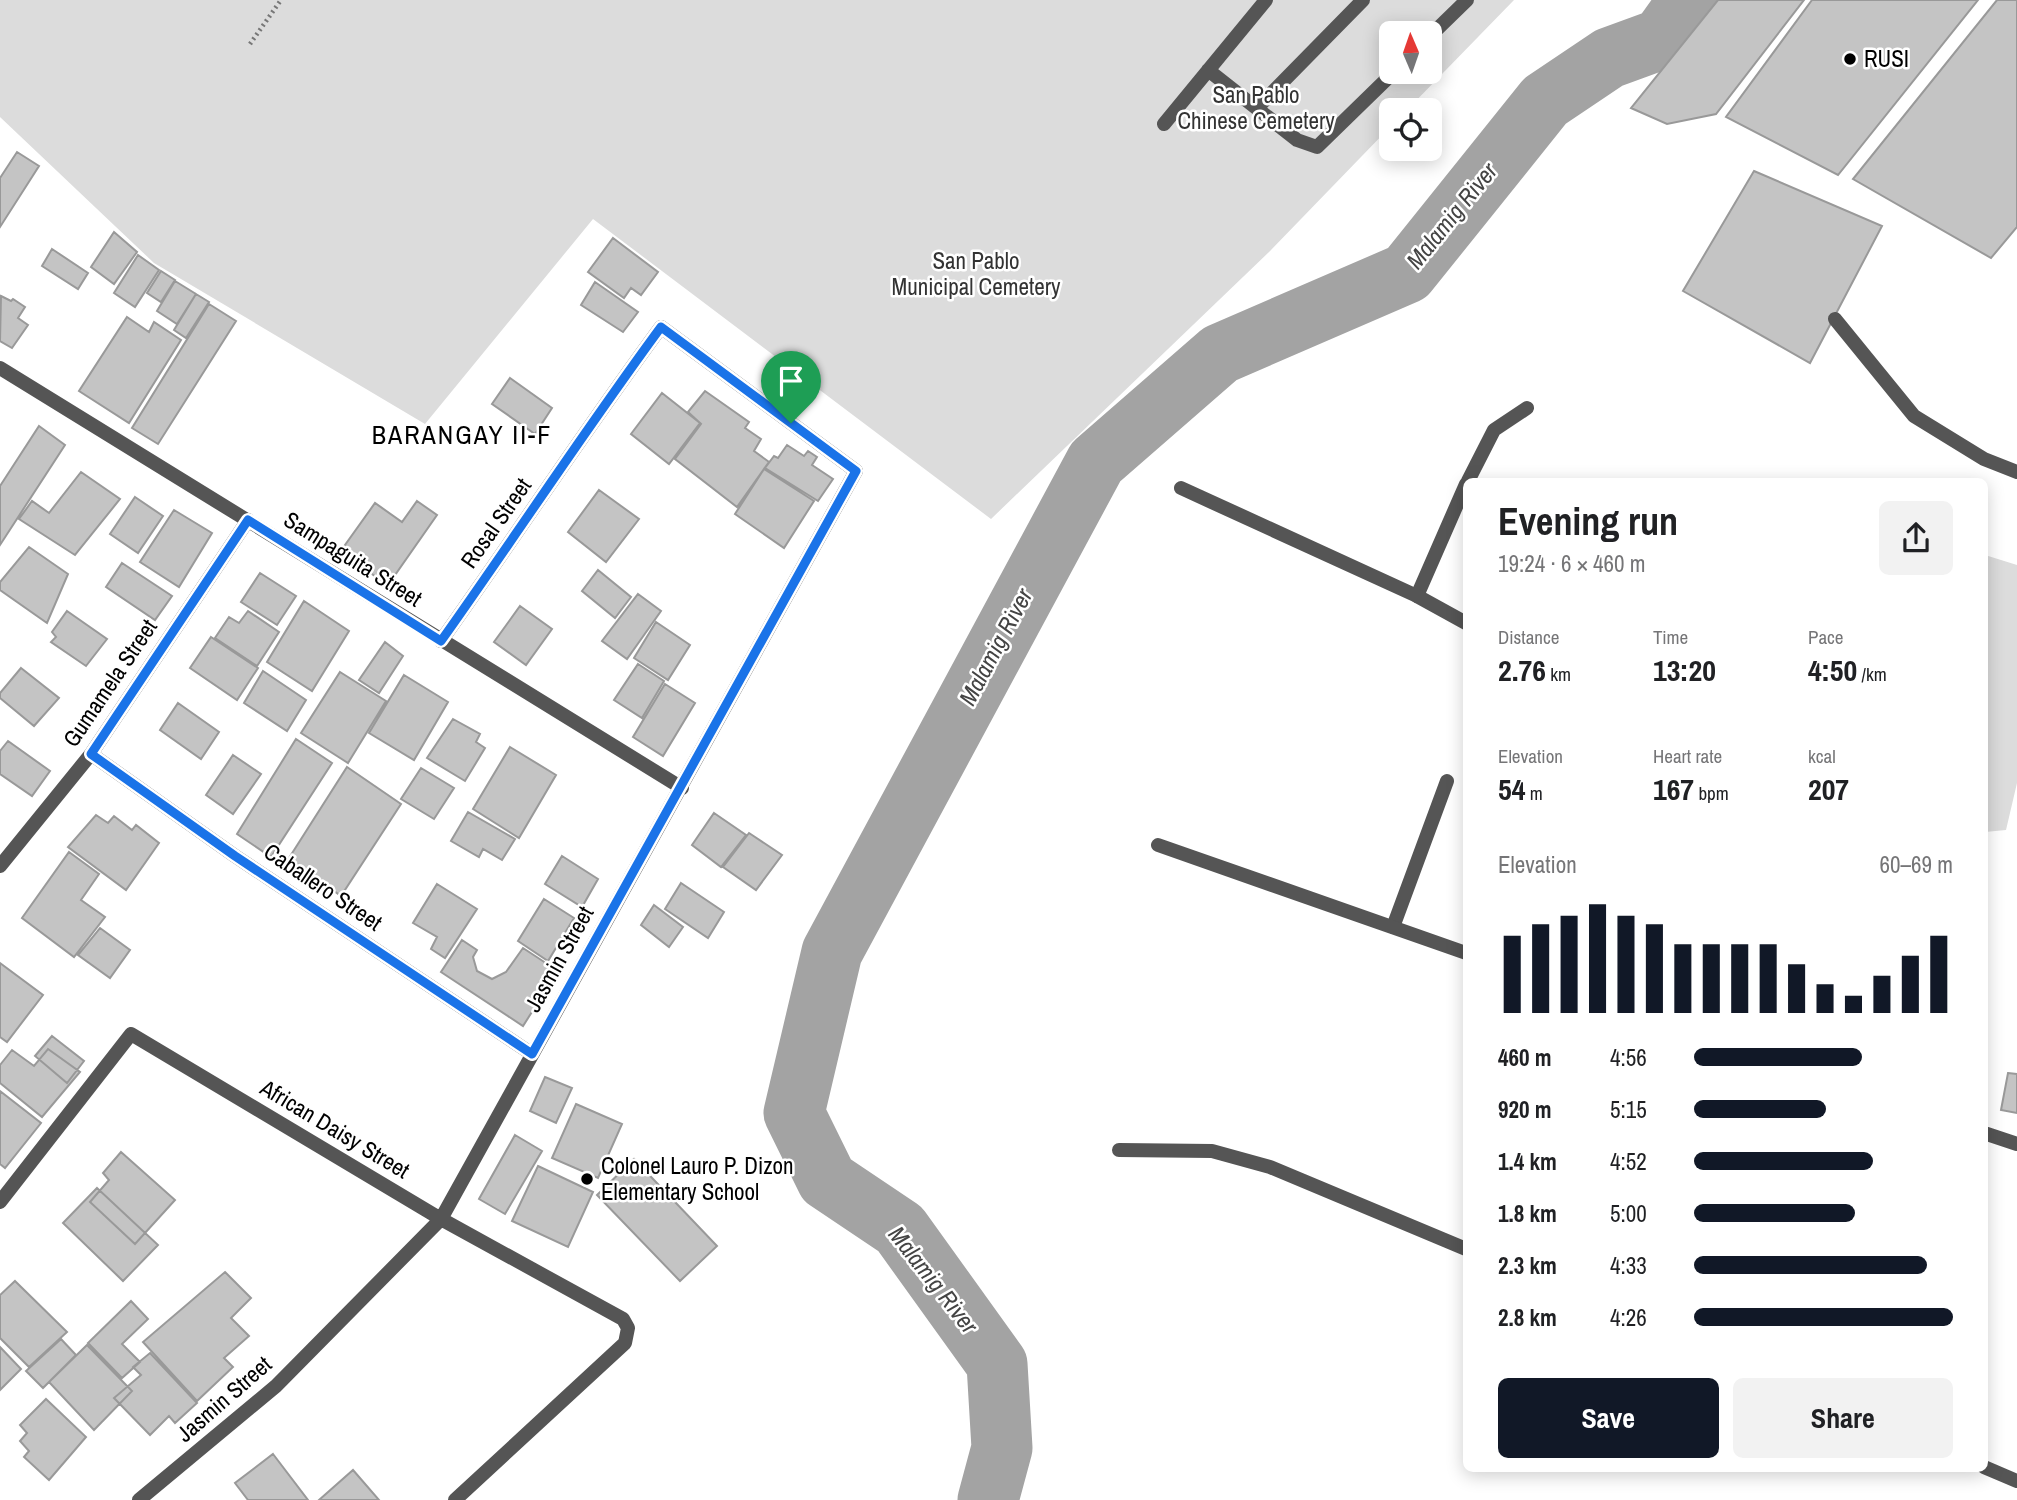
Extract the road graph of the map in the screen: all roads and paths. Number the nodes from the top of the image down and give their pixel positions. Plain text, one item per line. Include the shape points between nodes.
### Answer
1 (281, 0) edge
2 (1266, 0) edge
3 (1363, 0) edge
4 (1466, 0) edge
5 (1442, 24) edge
6 (250, 44) dead end
7 (1208, 70) junction
8 (1382, 84) edge
9 (1257, 108) junction
10 (1164, 124) dead end
11 (1835, 319) dead end
12 (661, 327) joint
13 (0, 368) edge
14 (1527, 408) dead end
15 (2017, 472) edge
16 (1470, 478) edge
17 (1181, 488) dead end
18 (1463, 492) edge
19 (248, 520) junction
20 (1418, 596) junction
21 (1463, 621) edge
22 (441, 641) junction
23 (91, 754) junction
24 (1447, 781) dead end
25 (682, 788) junction
26 (1158, 845) dead end
27 (0, 866) edge
28 (1393, 927) junction
29 (1463, 952) edge
30 (532, 1054) junction
31 (1988, 1134) edge
32 (2017, 1144) edge
33 (1119, 1150) dead end
34 (0, 1202) edge
35 (441, 1219) junction
36 (1463, 1248) edge
37 (1988, 1469) edge
38 (2017, 1481) edge
39 (139, 1500) edge
40 (455, 1500) edge

1 - 6 path
2 - 7 street
3 - 9 street
4 - 5 street
7 - 9 street
7 - 10 street
8 - 9 street via 1317,147 1297,140
11 - 15 street via 1914,416 1984,459
12 - 22 street, Rosal Street
12 - 25 street, Jasmin Street via 856,471
13 - 19 street, Sampaguita Street
14 - 16 street via 1494,430
17 - 20 street
18 - 20 street
19 - 22 street, Sampaguita Street
19 - 23 street, Gumamela Street
20 - 21 street
22 - 25 street, Sampaguita Street
23 - 27 street, Gumamela Street
23 - 30 street, Caballero Street
24 - 28 street
25 - 30 street, Jasmin Street
26 - 28 street
28 - 29 street
30 - 35 street, Jasmin Street
31 - 32 street
33 - 36 street via 1212,1151 1270,1167
34 - 35 street, African Daisy Street via 131,1034
35 - 39 street, Jasmin Street via 276,1387
35 - 40 street, African Daisy Street via 623,1319 628,1328 625,1343
37 - 38 street

